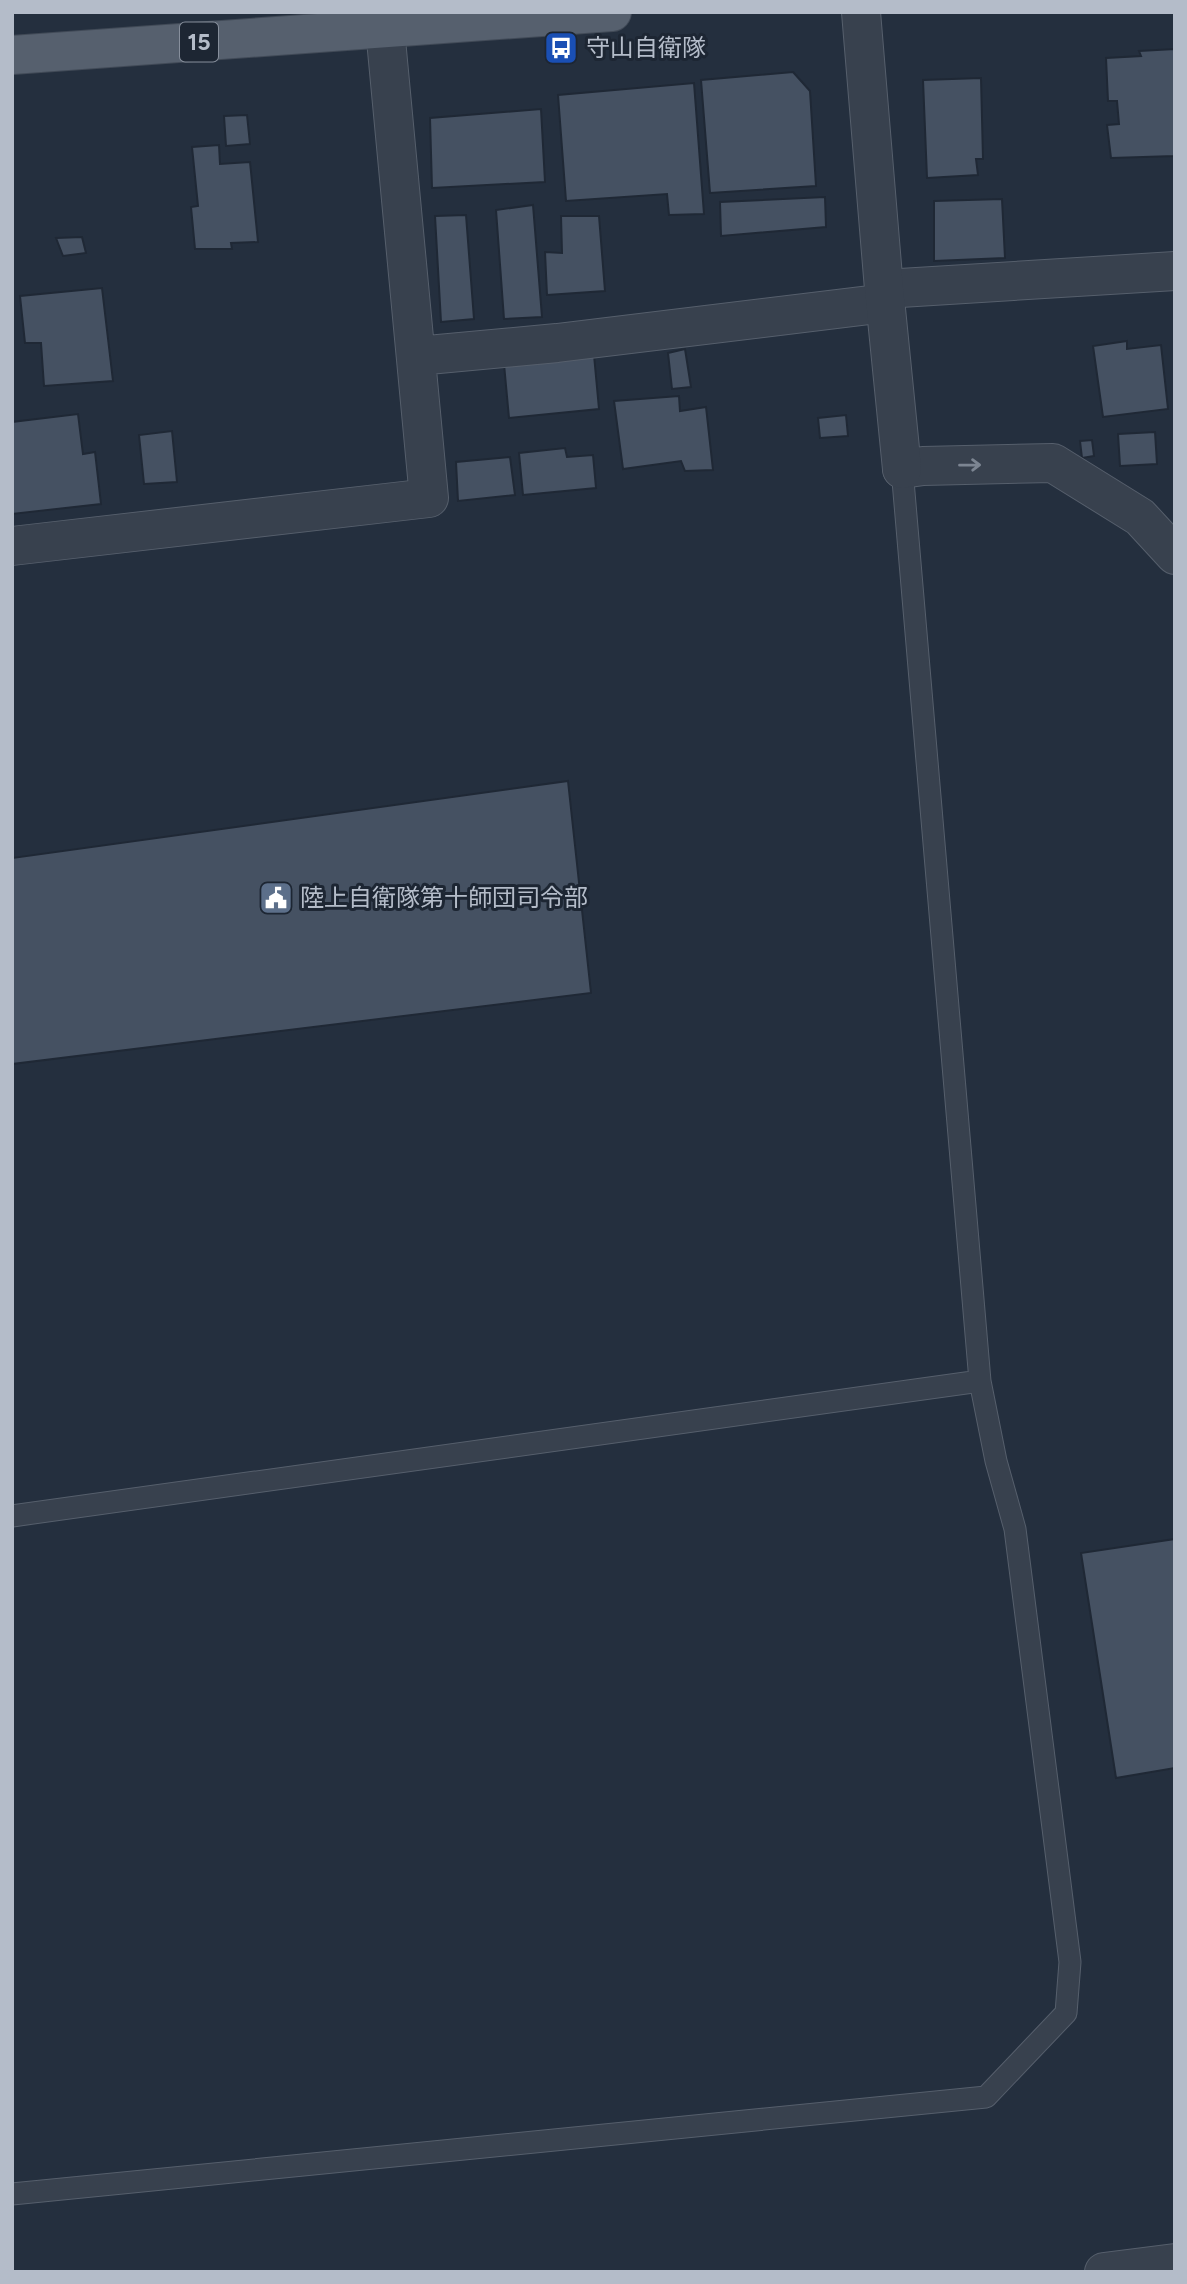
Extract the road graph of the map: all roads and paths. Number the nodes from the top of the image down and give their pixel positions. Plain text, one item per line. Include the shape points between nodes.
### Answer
1 (612, 12) edge
2 (861, 12) edge
3 (385, 29) junction
4 (12, 55) edge
5 (1175, 271) edge
6 (885, 296) junction
7 (417, 356) junction
8 (902, 469) junction
9 (12, 546) edge
10 (1175, 555) edge
11 (980, 1381) junction
12 (12, 1516) edge
13 (12, 2194) edge
14 (1175, 2263) edge
15 (1104, 2272) edge

1 - 3 main road, 15
2 - 6 street
3 - 4 main road, 15
3 - 7 street
5 - 6 street
6 - 7 street via 557,343
6 - 8 street
7 - 9 street via 429,498
8 -> 10 street via 1053,463 1140,517
8 - 11 lane
11 - 12 lane
11 - 13 lane via 1015,1529 1070,1962 1066,2013 986,2097
14 - 15 street

